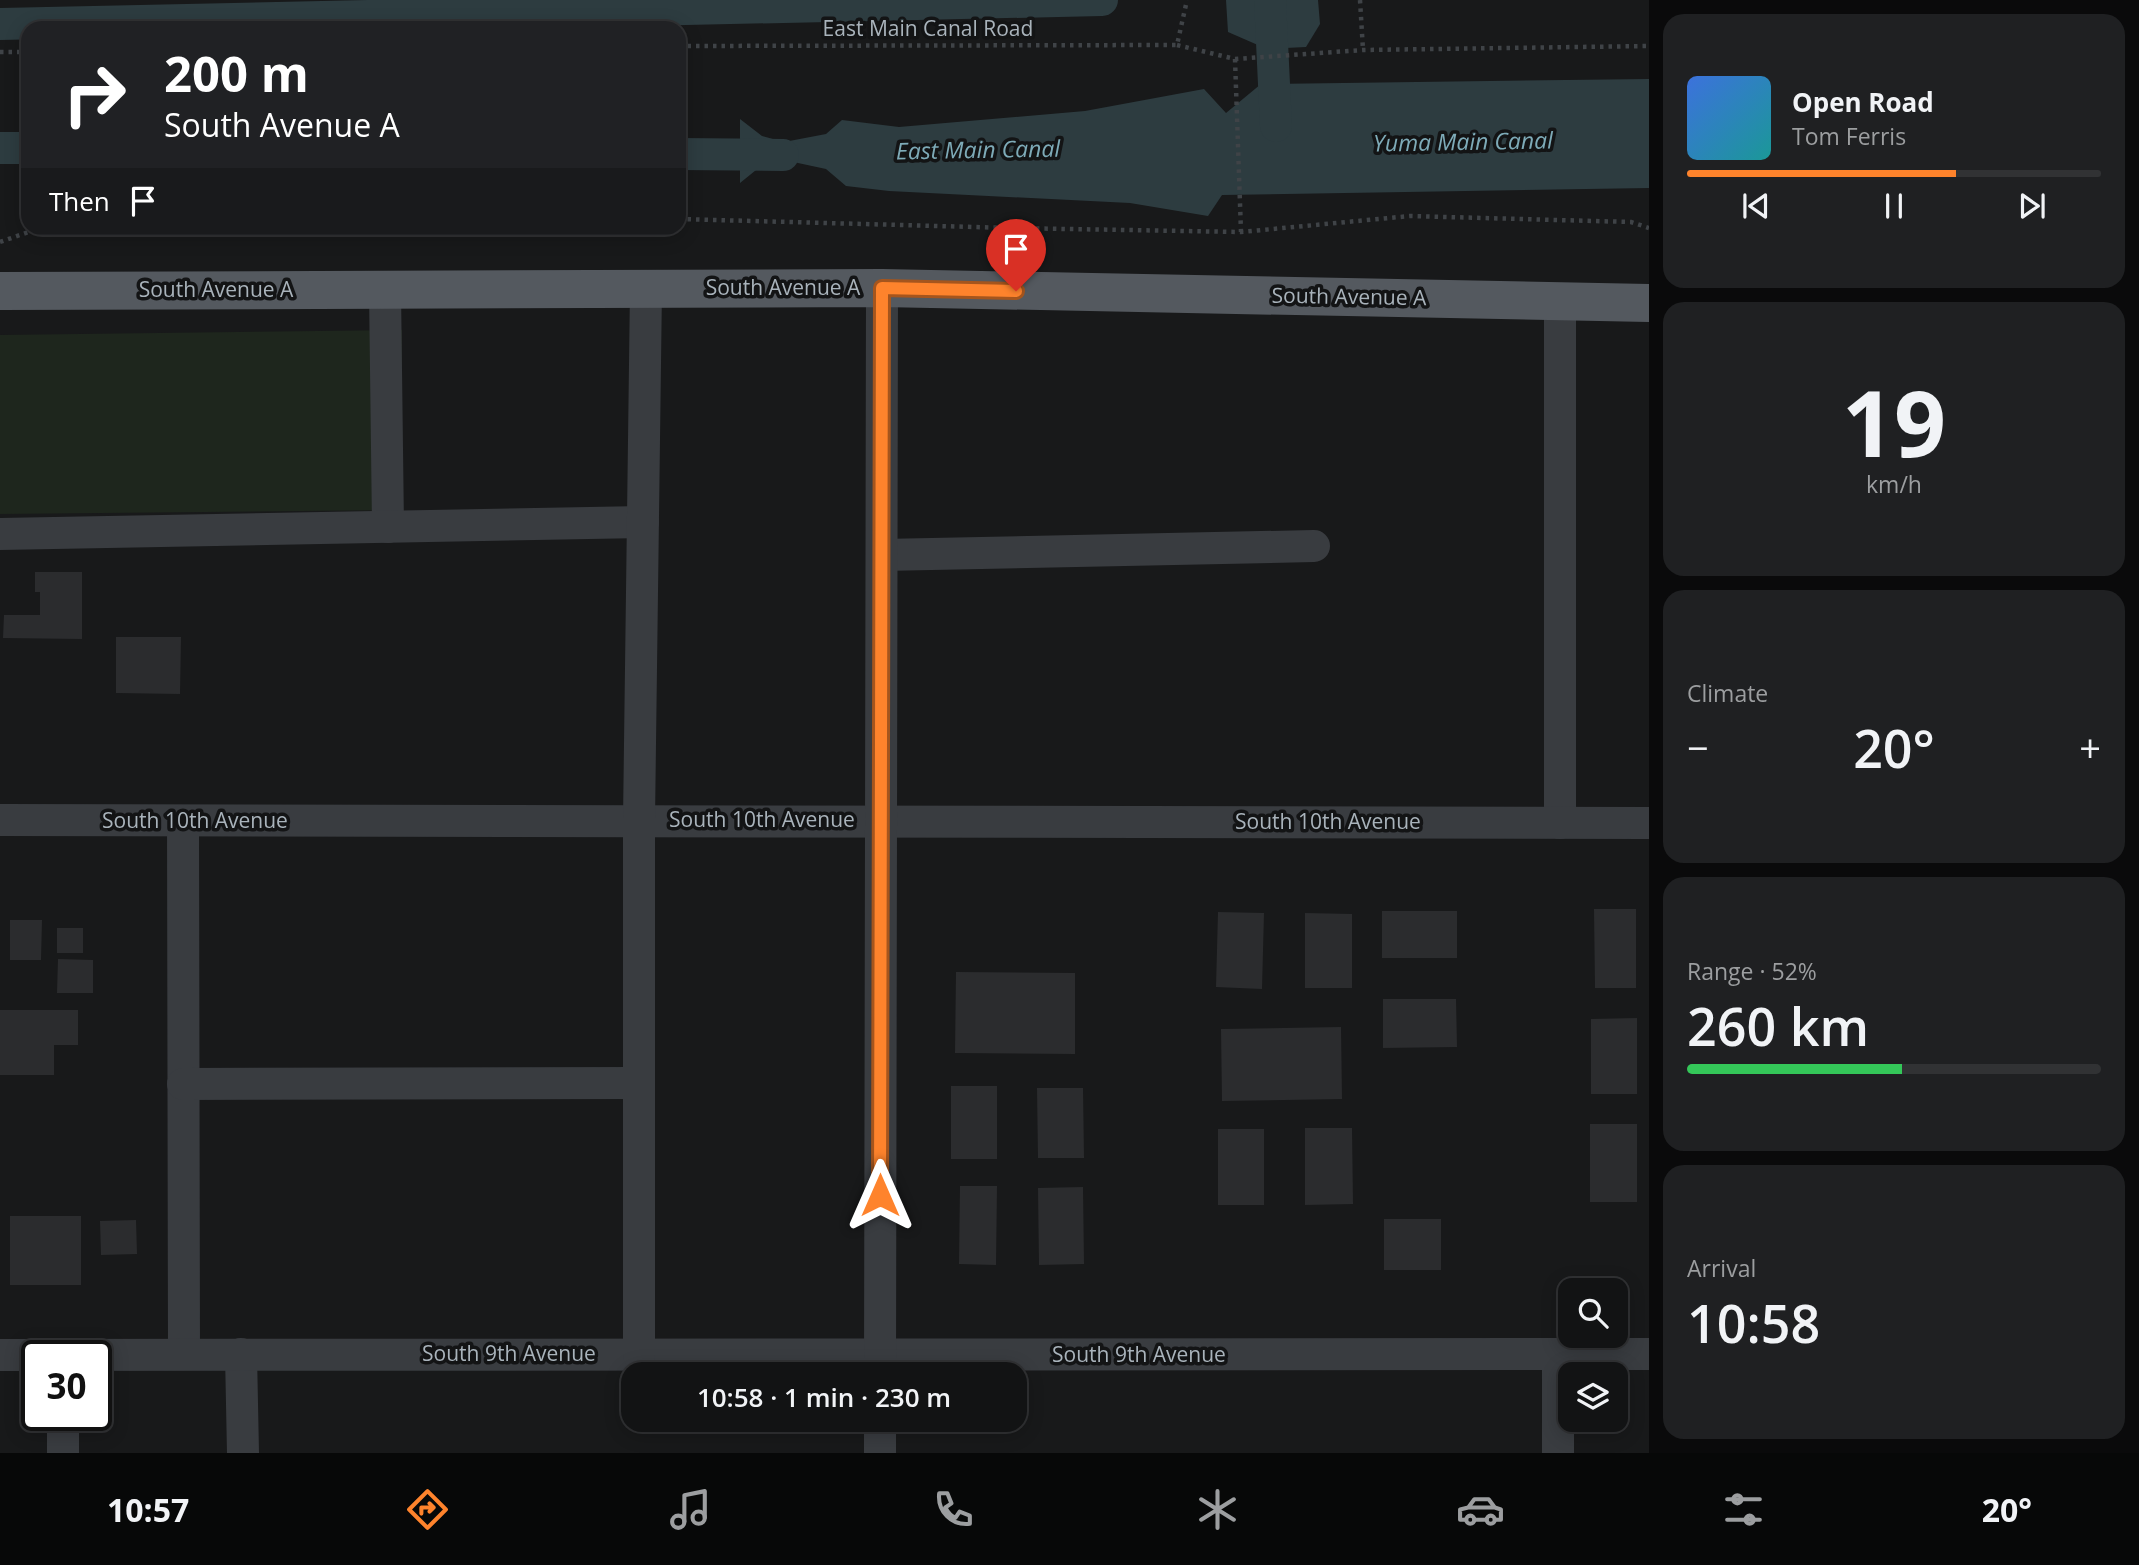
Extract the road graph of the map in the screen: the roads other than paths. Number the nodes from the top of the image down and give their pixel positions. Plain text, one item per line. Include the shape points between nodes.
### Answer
1 (646, 288) junction
2 (882, 288) junction
3 (385, 290) junction
4 (0, 291) edge
5 (1560, 302) junction
6 (1649, 303) edge
7 (643, 523) junction
8 (388, 527) junction
9 (0, 534) edge
10 (1314, 546) dead end
11 (882, 555) junction
12 (0, 820) edge
13 (639, 820) junction
14 (183, 821) junction
15 (881, 821) junction
16 (1560, 822) junction
17 (1649, 823) edge
18 (639, 1083) junction
19 (183, 1084) junction
20 (184, 1354) junction
21 (242, 1354) junction
22 (639, 1354) junction
23 (1558, 1354) junction
24 (1649, 1354) edge
25 (0, 1355) edge
26 (21, 1355) edge
27 (112, 1355) edge
28 (814, 1362) edge
29 (880, 1362) edge
30 (1027, 1363) edge
31 (63, 1431) edge
32 (880, 1432) edge
33 (63, 1453) edge
34 (243, 1453) edge
35 (880, 1453) edge
36 (1558, 1453) edge

1 - 2 main road, South Avenue A
1 - 3 main road, South Avenue A
1 - 7 street
2 - 5 main road, South Avenue A
2 - 11 street
3 - 4 main road, South Avenue A
3 - 8 street
5 - 6 main road, South Avenue A
5 - 16 street
7 - 8 street
7 - 13 street
8 - 9 street
10 - 11 street
11 - 15 street
12 - 14 street, South 10th Avenue
13 - 14 street, South 10th Avenue
13 - 15 street, South 10th Avenue
13 - 18 street
14 - 19 street
15 - 16 street, South 10th Avenue
15 - 29 street
16 - 17 street, South 10th Avenue
18 - 19 street
18 - 22 street
19 - 20 street
20 - 21 street, South 9th Avenue
20 - 27 street, South 9th Avenue
21 - 22 street, South 9th Avenue
21 - 34 street
22 - 28 street, South 9th Avenue
23 - 24 street, South 9th Avenue
23 - 30 street, South 9th Avenue
23 - 36 street
25 - 26 street, South 9th Avenue
31 - 33 street
32 - 35 street

